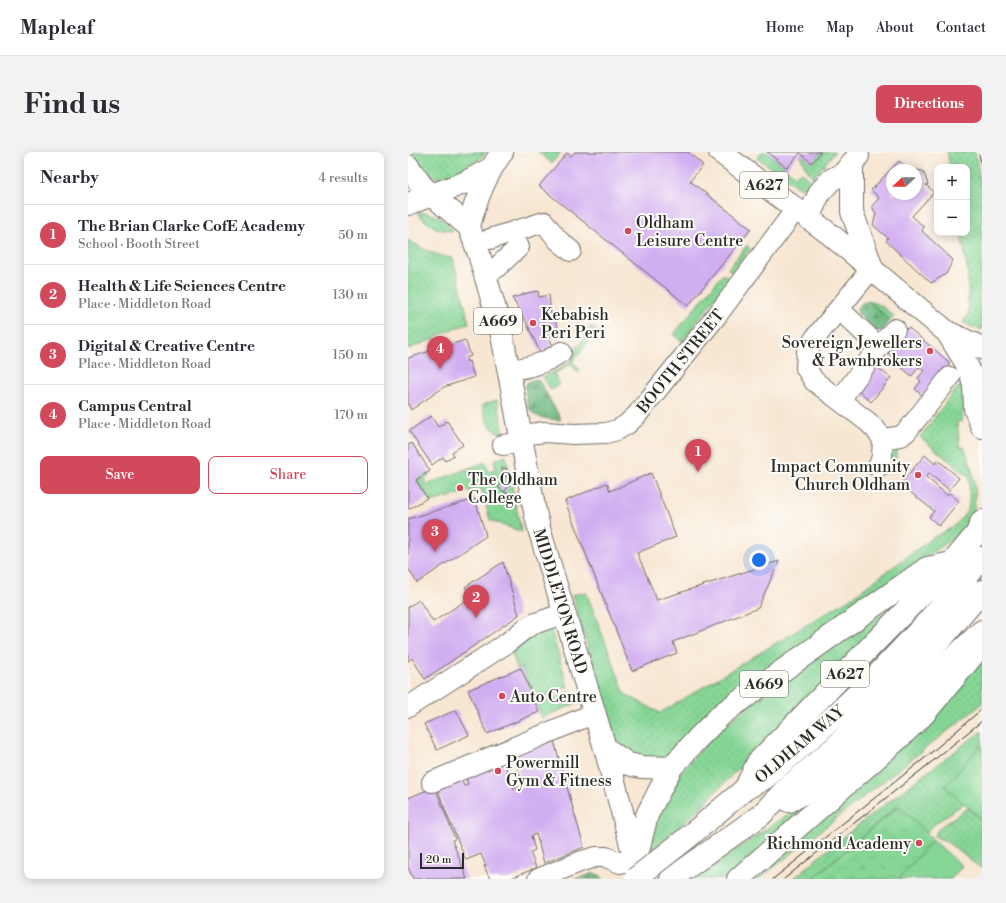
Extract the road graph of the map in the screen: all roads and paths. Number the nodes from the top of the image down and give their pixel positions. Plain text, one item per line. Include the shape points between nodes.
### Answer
1 (720, 152) edge
2 (496, 160) edge
3 (852, 163) edge
4 (408, 166) edge
5 (433, 196) junction
6 (408, 204) edge
7 (802, 213) junction
8 (469, 227) junction
9 (490, 239) dead end
10 (519, 248) dead end
11 (571, 251) dead end
12 (872, 268) junction
13 (484, 272) junction
14 (839, 309) junction
15 (895, 329) dead end
16 (947, 332) junction
17 (879, 346) junction
18 (982, 348) edge
19 (561, 352) dead end
20 (509, 370) junction
21 (950, 377) dead end
22 (842, 401) junction
23 (982, 427) edge
24 (883, 439) junction
25 (515, 441) junction
26 (878, 467) dead end
27 (982, 521) edge
28 (982, 558) edge
29 (952, 563) junction
30 (979, 595) edge
31 (565, 613) junction
32 (982, 631) edge
33 (982, 642) edge
34 (408, 707) edge
35 (595, 715) junction
36 (605, 748) junction
37 (671, 768) junction
38 (432, 782) dead end
39 (745, 789) junction
40 (761, 815) junction
41 (636, 873) edge
42 (538, 879) edge
43 (671, 879) edge
44 (738, 879) edge

1 - 7 main road, A627
2 - 5 main road via 466,182
2 - 8 main road via 476,201
3 - 7 main road, A627 via 830,201
3 - 12 main road, A627 via 852,212
4 - 5 main road via 422,186
5 - 6 main road
5 - 8 main road
7 - 12 main road, A627
7 - 25 street, BOOTH STREET via 626,425 606,433 546,432
8 - 13 main road, MIDDLETON ROAD / A669
9 - 11 street via 544,222 558,240
10 - 13 street via 495,269
12 - 14 street
12 - 16 main road, A627
13 - 20 main road, MIDDLETON ROAD / A669 via 501,330
14 - 17 street
14 - 22 street via 807,351 806,368 814,381
15 - 17 street
16 - 18 main road, A627
16 - 23 main road, A627 via 971,374 975,409
17 - 22 street
19 - 20 street via 535,366
20 - 25 main road, MIDDLETON ROAD / A669
21 - 24 street via 907,431 900,436
22 - 24 street via 868,422
24 - 26 street via 882,457
25 - 31 main road, MIDDLETON ROAD / A669
27 - 29 main road, A627 via 976,533
28 - 39 main road, OLDHAM WAY / A627 via 929,620 819,732 765,778
29 - 37 main road, A669 via 927,568 723,713
29 - 39 main road, A627 via 758,762
30 - 40 main road, OLDHAM WAY / A627 via 942,638 836,746 784,791
31 - 34 street via 536,622
31 - 35 main road, MIDDLETON ROAD / A669
32 - 40 main road, A627 via 869,741 836,769 802,795
33 - 44 main road via 924,714
35 - 36 main road, MIDDLETON ROAD / A669
35 - 38 street
36 - 37 main road via 628,764
36 - 41 main road, MIDDLETON ROAD / A669
37 - 41 main road, A669 via 647,815
39 - 41 main road, OLDHAM WAY / A627, bridge via 687,838
40 - 43 main road, OLDHAM WAY / A627
41 - 42 street via 606,857 596,857

